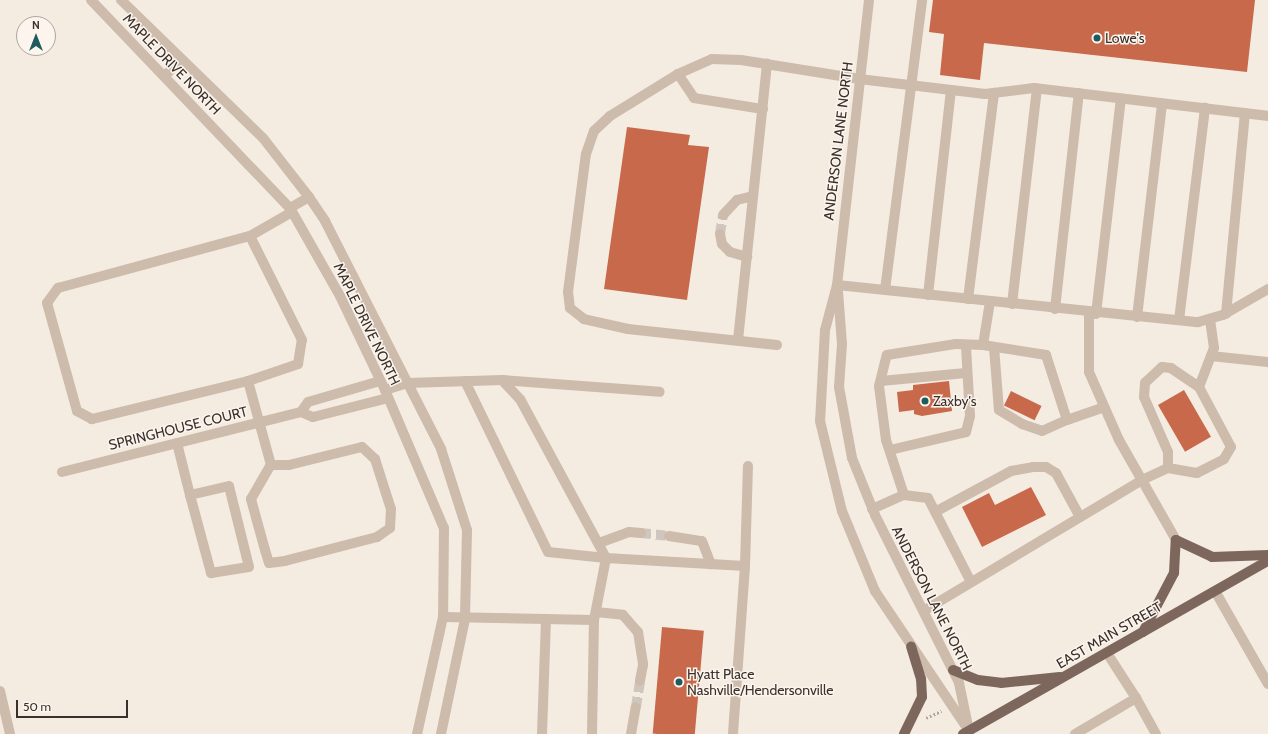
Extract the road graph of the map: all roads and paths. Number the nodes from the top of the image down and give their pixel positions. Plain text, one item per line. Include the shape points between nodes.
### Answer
1 (91, 0) edge
2 (121, 0) edge
3 (869, 0) edge
4 (922, 0) edge
5 (180, 60) junction
6 (767, 64) junction
7 (678, 74) junction
8 (165, 76) junction
9 (859, 80) junction
10 (912, 86) junction
11 (1037, 88) junction
12 (951, 90) junction
13 (994, 93) junction
14 (1079, 93) junction
15 (1121, 98) junction
16 (1162, 103) junction
17 (1205, 108) junction
18 (763, 110) junction
19 (1245, 113) junction
20 (1268, 116) edge
21 (754, 196) junction
22 (309, 197) junction
23 (291, 210) junction
24 (723, 215) tunnel mouth
25 (720, 234) tunnel mouth
26 (250, 236) junction
27 (747, 257) junction
28 (837, 285) junction
29 (1268, 289) edge
30 (885, 290) junction
31 (928, 295) junction
32 (968, 299) junction
33 (990, 302) junction
34 (1012, 304) junction
35 (1055, 309) junction
36 (1093, 313) junction
37 (1226, 314) junction
38 (1137, 317) junction
39 (1210, 319) junction
40 (1179, 320) junction
41 (738, 340) junction
42 (777, 344) dead end
43 (988, 346) junction
44 (966, 347) junction
45 (1211, 356) junction
46 (1268, 362) edge
47 (966, 373) junction
48 (380, 380) junction
49 (502, 380) junction
50 (880, 380) junction
51 (466, 381) junction
52 (248, 382) junction
53 (408, 383) junction
54 (1199, 387) junction
55 (660, 392) dead end
56 (386, 394) junction
57 (1104, 406) junction
58 (301, 412) junction
59 (1067, 420) junction
60 (259, 422) junction
61 (177, 443) junction
62 (890, 450) junction
63 (271, 465) junction
64 (748, 466) dead end
65 (1168, 468) junction
66 (62, 472) dead end
67 (1142, 480) junction
68 (190, 495) junction
69 (904, 495) junction
70 (872, 509) junction
71 (935, 512) junction
72 (1080, 517) junction
73 (641, 533) tunnel mouth
74 (669, 536) tunnel mouth
75 (1176, 540) junction
76 (599, 543) junction
77 (1268, 555) edge
78 (606, 558) junction
79 (1268, 561) edge
80 (711, 564) junction
81 (745, 566) junction
82 (971, 582) junction
83 (1215, 591) junction
84 (925, 610) junction
85 (595, 616) junction
86 (443, 617) junction
87 (465, 619) junction
88 (546, 620) junction
89 (1143, 632) junction
90 (911, 647) junction
91 (1107, 652) junction
92 (953, 670) junction
93 (1064, 677) junction
94 (640, 681) tunnel mouth
95 (1268, 684) edge
96 (0, 691) edge
97 (1136, 698) junction
98 (636, 707) tunnel mouth
99 (943, 710) dead end
100 (926, 718) dead end
101 (967, 733) edge
102 (10, 734) edge
103 (417, 734) edge
104 (441, 734) edge
105 (542, 734) edge
106 (592, 734) edge
107 (631, 734) edge
108 (733, 734) edge
109 (904, 734) edge
110 (1075, 734) edge
111 (1156, 734) edge

1 - 8 street, MAPLE DRIVE NORTH
2 - 5 street, MAPLE DRIVE NORTH
3 - 9 street, ANDERSON LANE NORTH
4 - 10 street
5 - 8 street
5 - 22 street, MAPLE DRIVE NORTH via 263,138
6 - 7 street via 712,59
6 - 9 street
6 - 18 street
7 - 18 street via 694,98
7 - 41 street via 610,116 594,131 586,154 568,292 570,308 584,318 628,329
8 - 23 street, MAPLE DRIVE NORTH
9 - 10 street
9 - 28 street, ANDERSON LANE NORTH
10 - 12 street
10 - 30 street
11 - 13 street
11 - 14 street
11 - 34 street
12 - 13 street
12 - 31 street
13 - 32 street
14 - 15 street
14 - 35 street
15 - 16 street
15 - 36 street
16 - 17 street
16 - 38 street
17 - 19 street
17 - 40 street
18 - 21 street
19 - 20 street
19 - 37 street
21 - 24 street via 737,200
21 - 27 street
22 - 23 street
22 - 53 street, MAPLE DRIVE NORTH via 325,221
23 - 26 street
23 - 48 street, MAPLE DRIVE NORTH via 340,296
25 - 27 street via 722,244 730,252
26 - 52 street via 302,340 298,364
26 - 52 street via 58,288 47,303 77,410 92,419
27 - 41 street
28 - 30 street
28 - 70 street, ANDERSON LANE NORTH via 842,344 839,387 852,458
28 - 90 street, ANDERSON LANE NORTH via 825,330 820,421 842,511 875,590
29 - 37 street
30 - 31 street
31 - 32 street
32 - 33 street
33 - 34 street
33 - 43 street
34 - 35 street
35 - 36 street
36 - 38 street
36 - 57 street via 1089,372
37 - 39 street
38 - 40 street
39 - 40 street
39 - 45 street via 1214,348
41 - 42 street
43 - 44 street
43 - 59 street via 1046,355
43 - 59 street via 999,410 1022,424 1042,431
44 - 47 street
44 - 50 street via 956,344 887,355
45 - 46 street
45 - 54 street
47 - 50 street
47 - 62 street via 970,416 966,432
48 - 56 street, MAPLE DRIVE NORTH
48 - 58 street via 308,402
49 - 51 street
49 - 55 street
49 - 76 street via 520,399
50 - 62 street via 886,440
51 - 53 street
51 - 78 street via 548,552
52 - 60 street
53 - 56 street
53 - 87 street, MAPLE DRIVE NORTH via 441,449 467,530
54 - 65 street via 1231,448 1224,459 1197,473
54 - 65 street via 1170,368 1162,367 1145,383 1149,416 1168,452
56 - 58 street via 313,417
56 - 86 street, MAPLE DRIVE NORTH via 444,528
57 - 59 street
57 - 67 street
58 - 60 street, SPRINGHOUSE COURT
60 - 61 street, SPRINGHOUSE COURT
60 - 63 street
61 - 66 street, SPRINGHOUSE COURT
61 - 68 street
62 - 69 street
63 - 63 street via 289,465 362,447 375,459 391,510 390,528 377,537 269,563 250,499
64 - 81 street
65 - 67 street
67 - 72 street
67 - 75 street
68 - 68 street via 211,573 248,567 229,486
69 - 70 street
69 - 71 street via 928,498
70 - 84 street, ANDERSON LANE NORTH via 906,581
71 - 72 street via 1011,470 1046,467 1056,473
71 - 82 street
72 - 82 street
73 - 76 street via 629,532
74 - 80 street via 702,541
75 - 77 main road via 1212,557
75 - 89 main road via 1174,573
76 - 78 street
78 - 80 street
78 - 85 street
79 - 83 main road, EAST MAIN STREET
80 - 81 street
81 - 108 street
82 - 84 street
83 - 89 main road, EAST MAIN STREET
83 - 95 street
84 - 92 street, ANDERSON LANE NORTH
85 - 88 street
85 - 94 street via 623,615 638,632 643,665
85 - 106 street
86 - 87 street
86 - 103 street, MAPLE DRIVE NORTH
87 - 88 street
87 - 104 street, MAPLE DRIVE NORTH
88 - 105 street
89 - 91 main road, EAST MAIN STREET
90 - 101 street, ANDERSON LANE NORTH
90 - 109 main road via 922,679 922,697
91 - 93 main road, EAST MAIN STREET
91 - 97 street
92 - 93 main road via 978,680 1001,683
92 - 101 street, ANDERSON LANE NORTH
93 - 101 main road, EAST MAIN STREET
96 - 102 street
97 - 110 street
97 - 111 street
98 - 107 street
99 - 100 path

